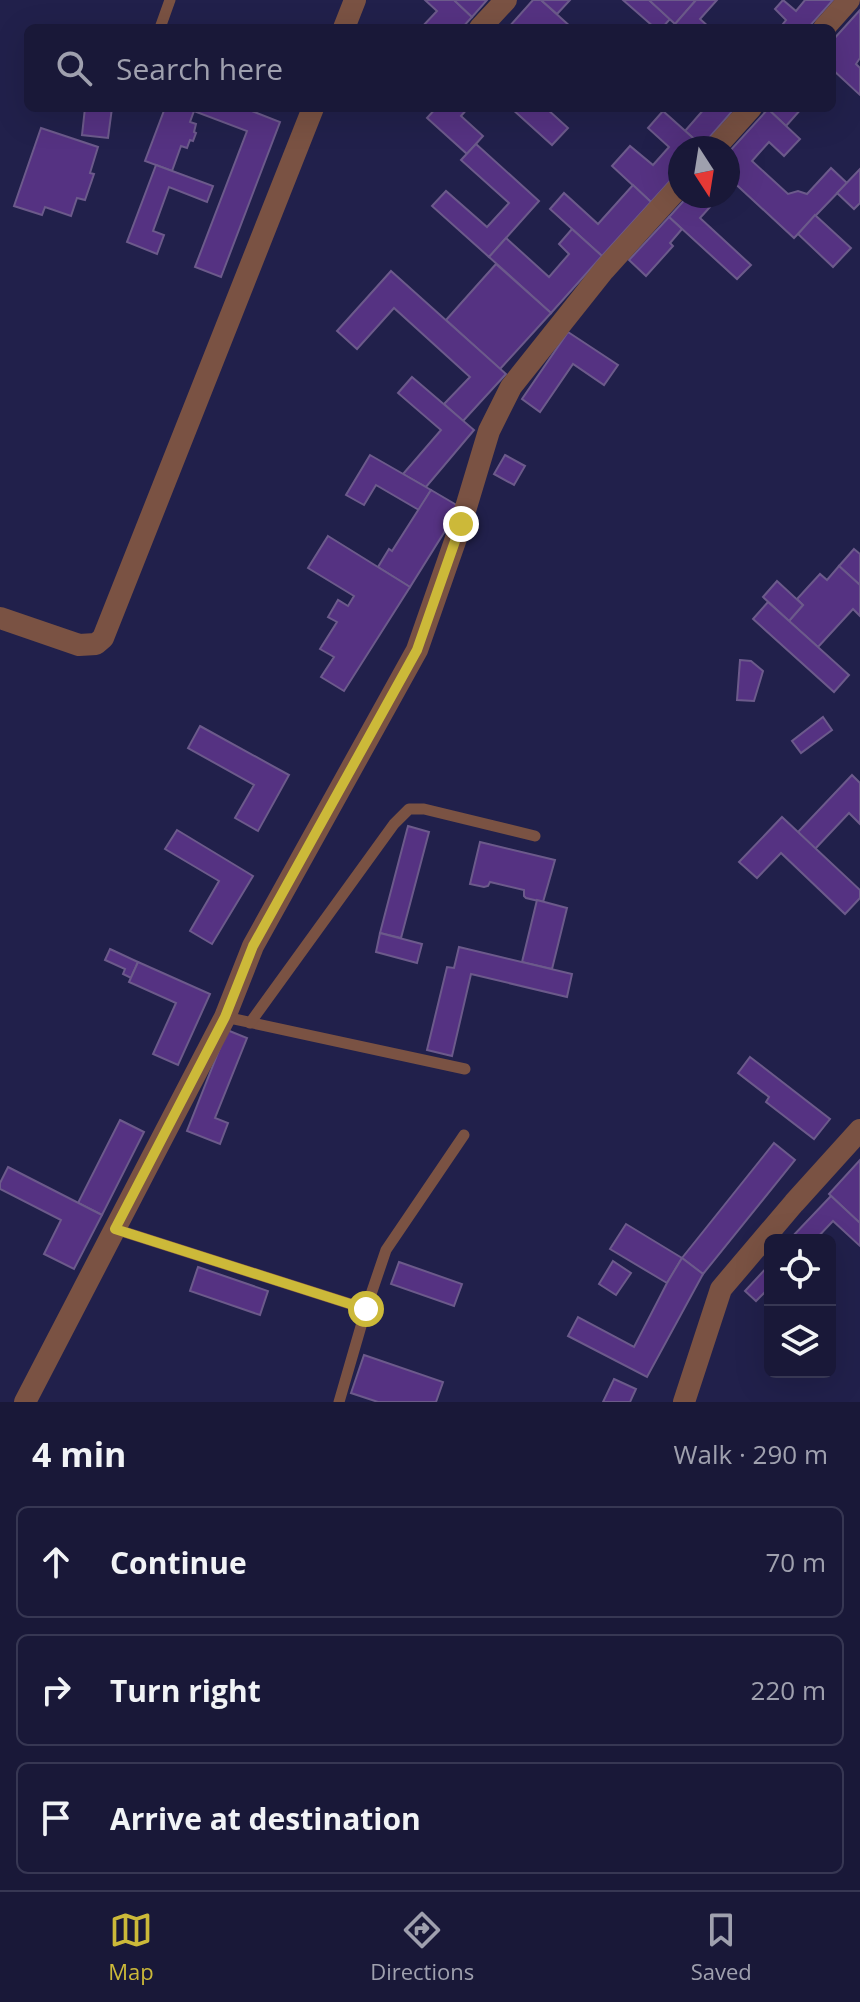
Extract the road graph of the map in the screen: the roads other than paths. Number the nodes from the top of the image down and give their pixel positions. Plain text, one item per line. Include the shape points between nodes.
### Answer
1 (170, 0) edge
2 (355, 0) edge
3 (506, 0) edge
4 (849, 0) edge
5 (161, 24) edge
6 (346, 24) edge
7 (484, 24) edge
8 (828, 24) edge
9 (311, 112) edge
10 (747, 112) edge
11 (726, 136) edge
12 (668, 199) edge
13 (0, 618) edge
14 (535, 836) dead end
15 (225, 1017) junction
16 (250, 1023) junction
17 (465, 1069) dead end
18 (860, 1130) edge
19 (464, 1135) dead end
20 (115, 1229) junction
21 (366, 1309) junction
22 (25, 1402) edge
23 (339, 1402) edge
24 (684, 1402) edge

1 - 5 lane
2 - 6 street
3 - 7 street
4 - 8 street
9 - 13 street via 103,638 79,645
10 - 11 street
12 - 15 street via 511,387 489,431 417,650 253,946
14 - 16 lane via 409,809
15 - 16 lane
15 - 20 street
16 - 17 lane
18 - 24 street via 721,1289
19 - 21 lane via 386,1250
20 - 21 lane
20 - 22 street
21 - 23 lane

